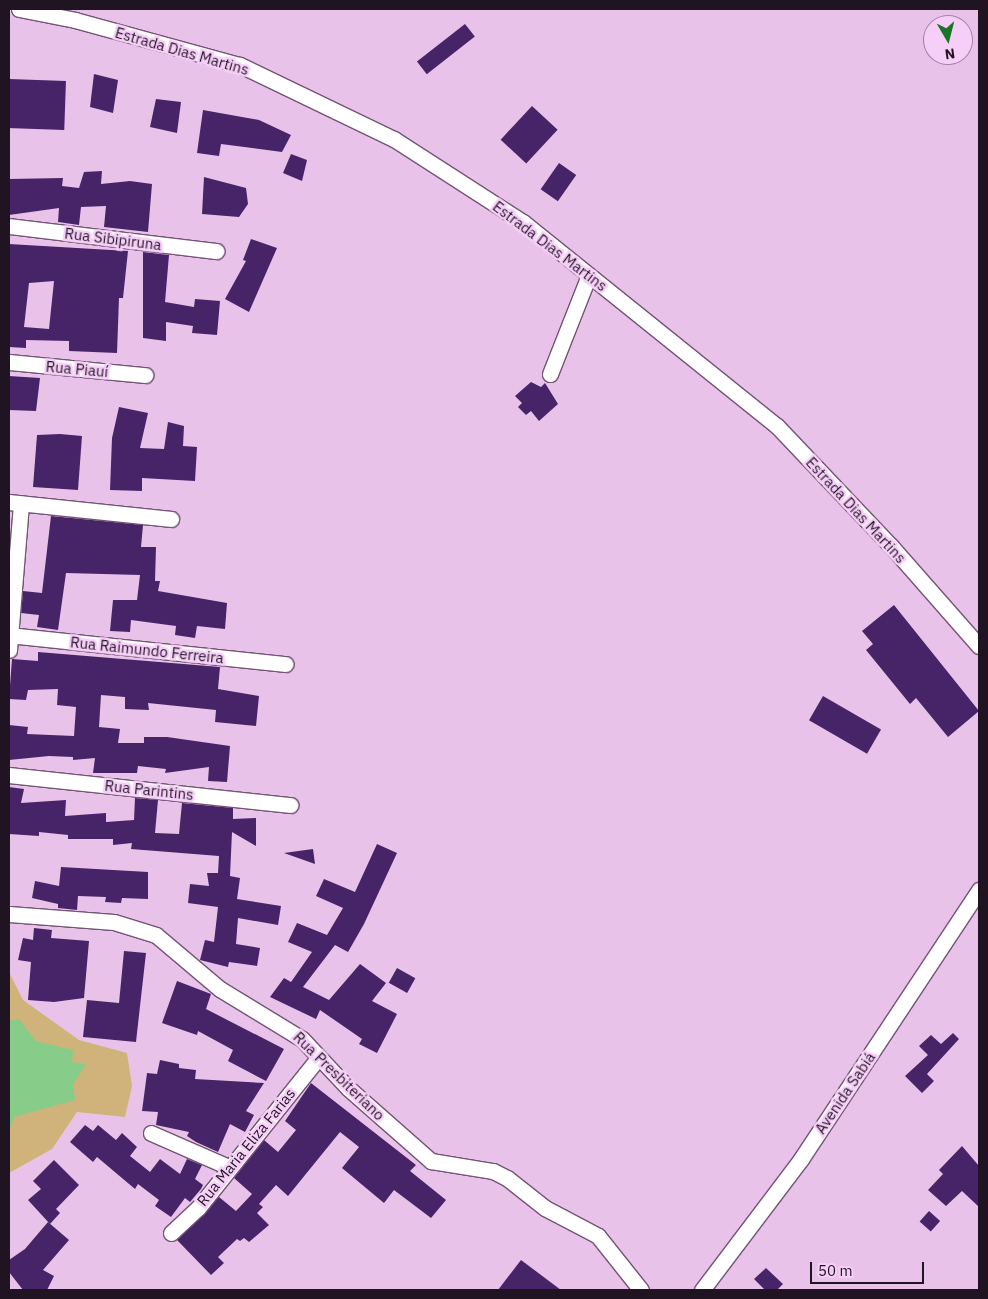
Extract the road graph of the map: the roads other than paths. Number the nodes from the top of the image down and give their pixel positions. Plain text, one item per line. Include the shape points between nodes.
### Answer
1 (18, 9) edge
2 (9, 226) edge
3 (217, 251) dead end
4 (589, 275) junction
5 (9, 362) edge
6 (550, 374) dead end
7 (144, 375) dead end
8 (15, 503) edge
9 (170, 518) dead end
10 (9, 640) edge
11 (979, 646) edge
12 (285, 664) dead end
13 (9, 775) edge
14 (290, 805) dead end
15 (979, 890) edge
16 (9, 914) edge
17 (319, 1057) junction
18 (151, 1133) dead end
19 (229, 1167) junction
20 (171, 1233) dead end
21 (641, 1290) edge
22 (702, 1290) edge

1 - 4 street, Estrada Dias Martins via 75,20 240,66 394,139 523,222
2 - 3 street, Rua Sibipiruna
4 - 6 street
4 - 11 street, Estrada Dias Martins via 777,426 891,546
5 - 7 street, Rua Piauí
8 - 9 street
8 - 10 street
10 - 12 street, Rua Raimundo Ferreira
13 - 14 street, Rua Parintins
15 - 22 street, Avenida Sabiá via 801,1159
16 - 17 street, Rua Presbiteriano via 114,922 156,935 220,989 287,1027
17 - 19 street, Rua Maria Eliza Farias
17 - 21 street, Rua Presbiteriano via 348,1088 431,1161 493,1171 546,1208 598,1236
18 - 19 street
19 - 20 street, Rua Maria Eliza Farias via 198,1208

